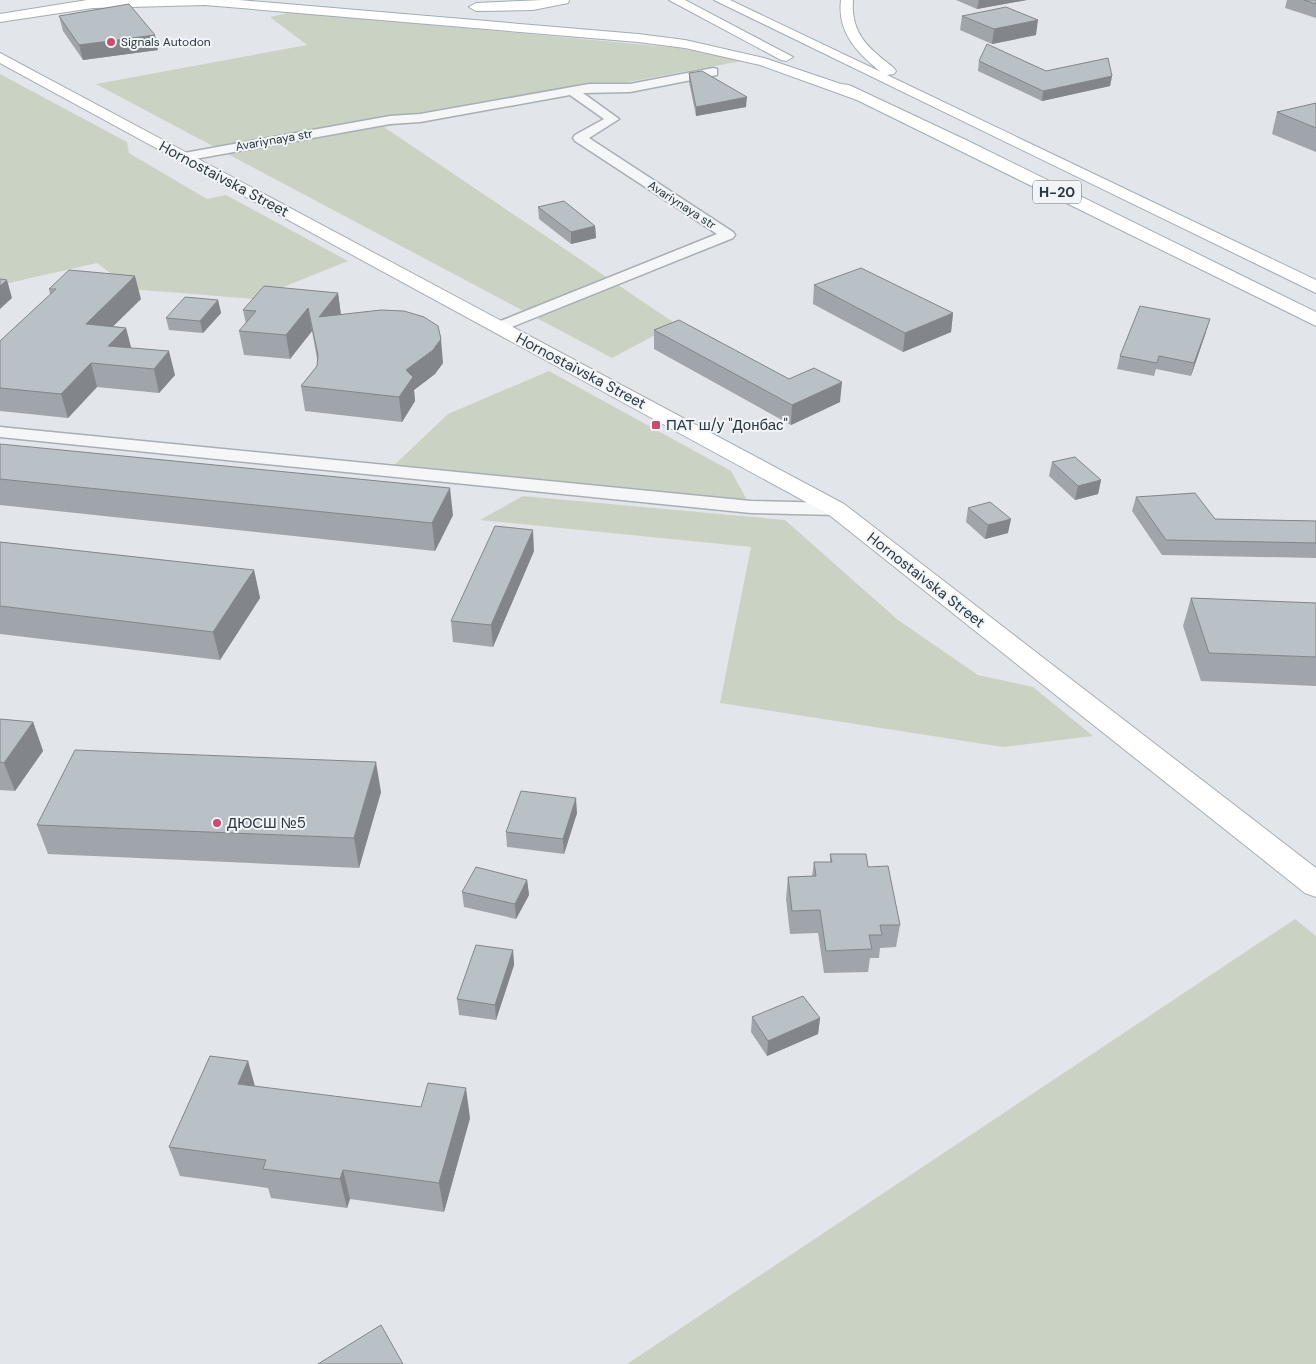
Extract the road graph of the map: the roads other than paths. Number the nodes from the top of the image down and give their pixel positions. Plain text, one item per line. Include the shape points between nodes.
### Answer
1 (57, 0) edge
2 (116, 0) edge
3 (563, 0) edge
4 (675, 0) edge
5 (720, 0) edge
6 (847, 0) edge
7 (88, 4) junction
8 (461, 6) dead end
9 (0, 9) edge
10 (0, 18) edge
11 (0, 57) edge
12 (713, 72) dead end
13 (572, 91) junction
14 (860, 96) junction
15 (928, 101) junction
16 (184, 157) junction
17 (1077, 173) junction
18 (1040, 183) junction
19 (1316, 287) edge
20 (1316, 320) edge
21 (499, 327) junction
22 (0, 432) edge
23 (836, 509) junction
24 (1316, 885) edge

1 - 9 main road
2 - 7 main road
3 - 8 main road via 512,7
4 - 14 main road, Н-20
5 - 15 main road, Н-20
6 - 15 main road via 846,24 853,37 882,66
7 - 10 main road
7 - 14 main road via 205,1 638,38 685,44 764,62
11 - 16 main road, Hornostaivska Street
12 - 13 street, Avariynaya str via 630,88
13 - 16 street, Avariynaya str
13 - 21 street, Avariynaya str via 613,119 580,138 728,235
14 - 18 main road, Н-20
15 - 17 main road, Н-20
16 - 21 main road, Hornostaivska Street
17 - 18 main road
17 - 19 main road, Н-20
18 - 20 main road, Н-20
21 - 23 main road, Hornostaivska Street
22 - 23 street via 751,507
23 - 24 main road, Hornostaivska Street

